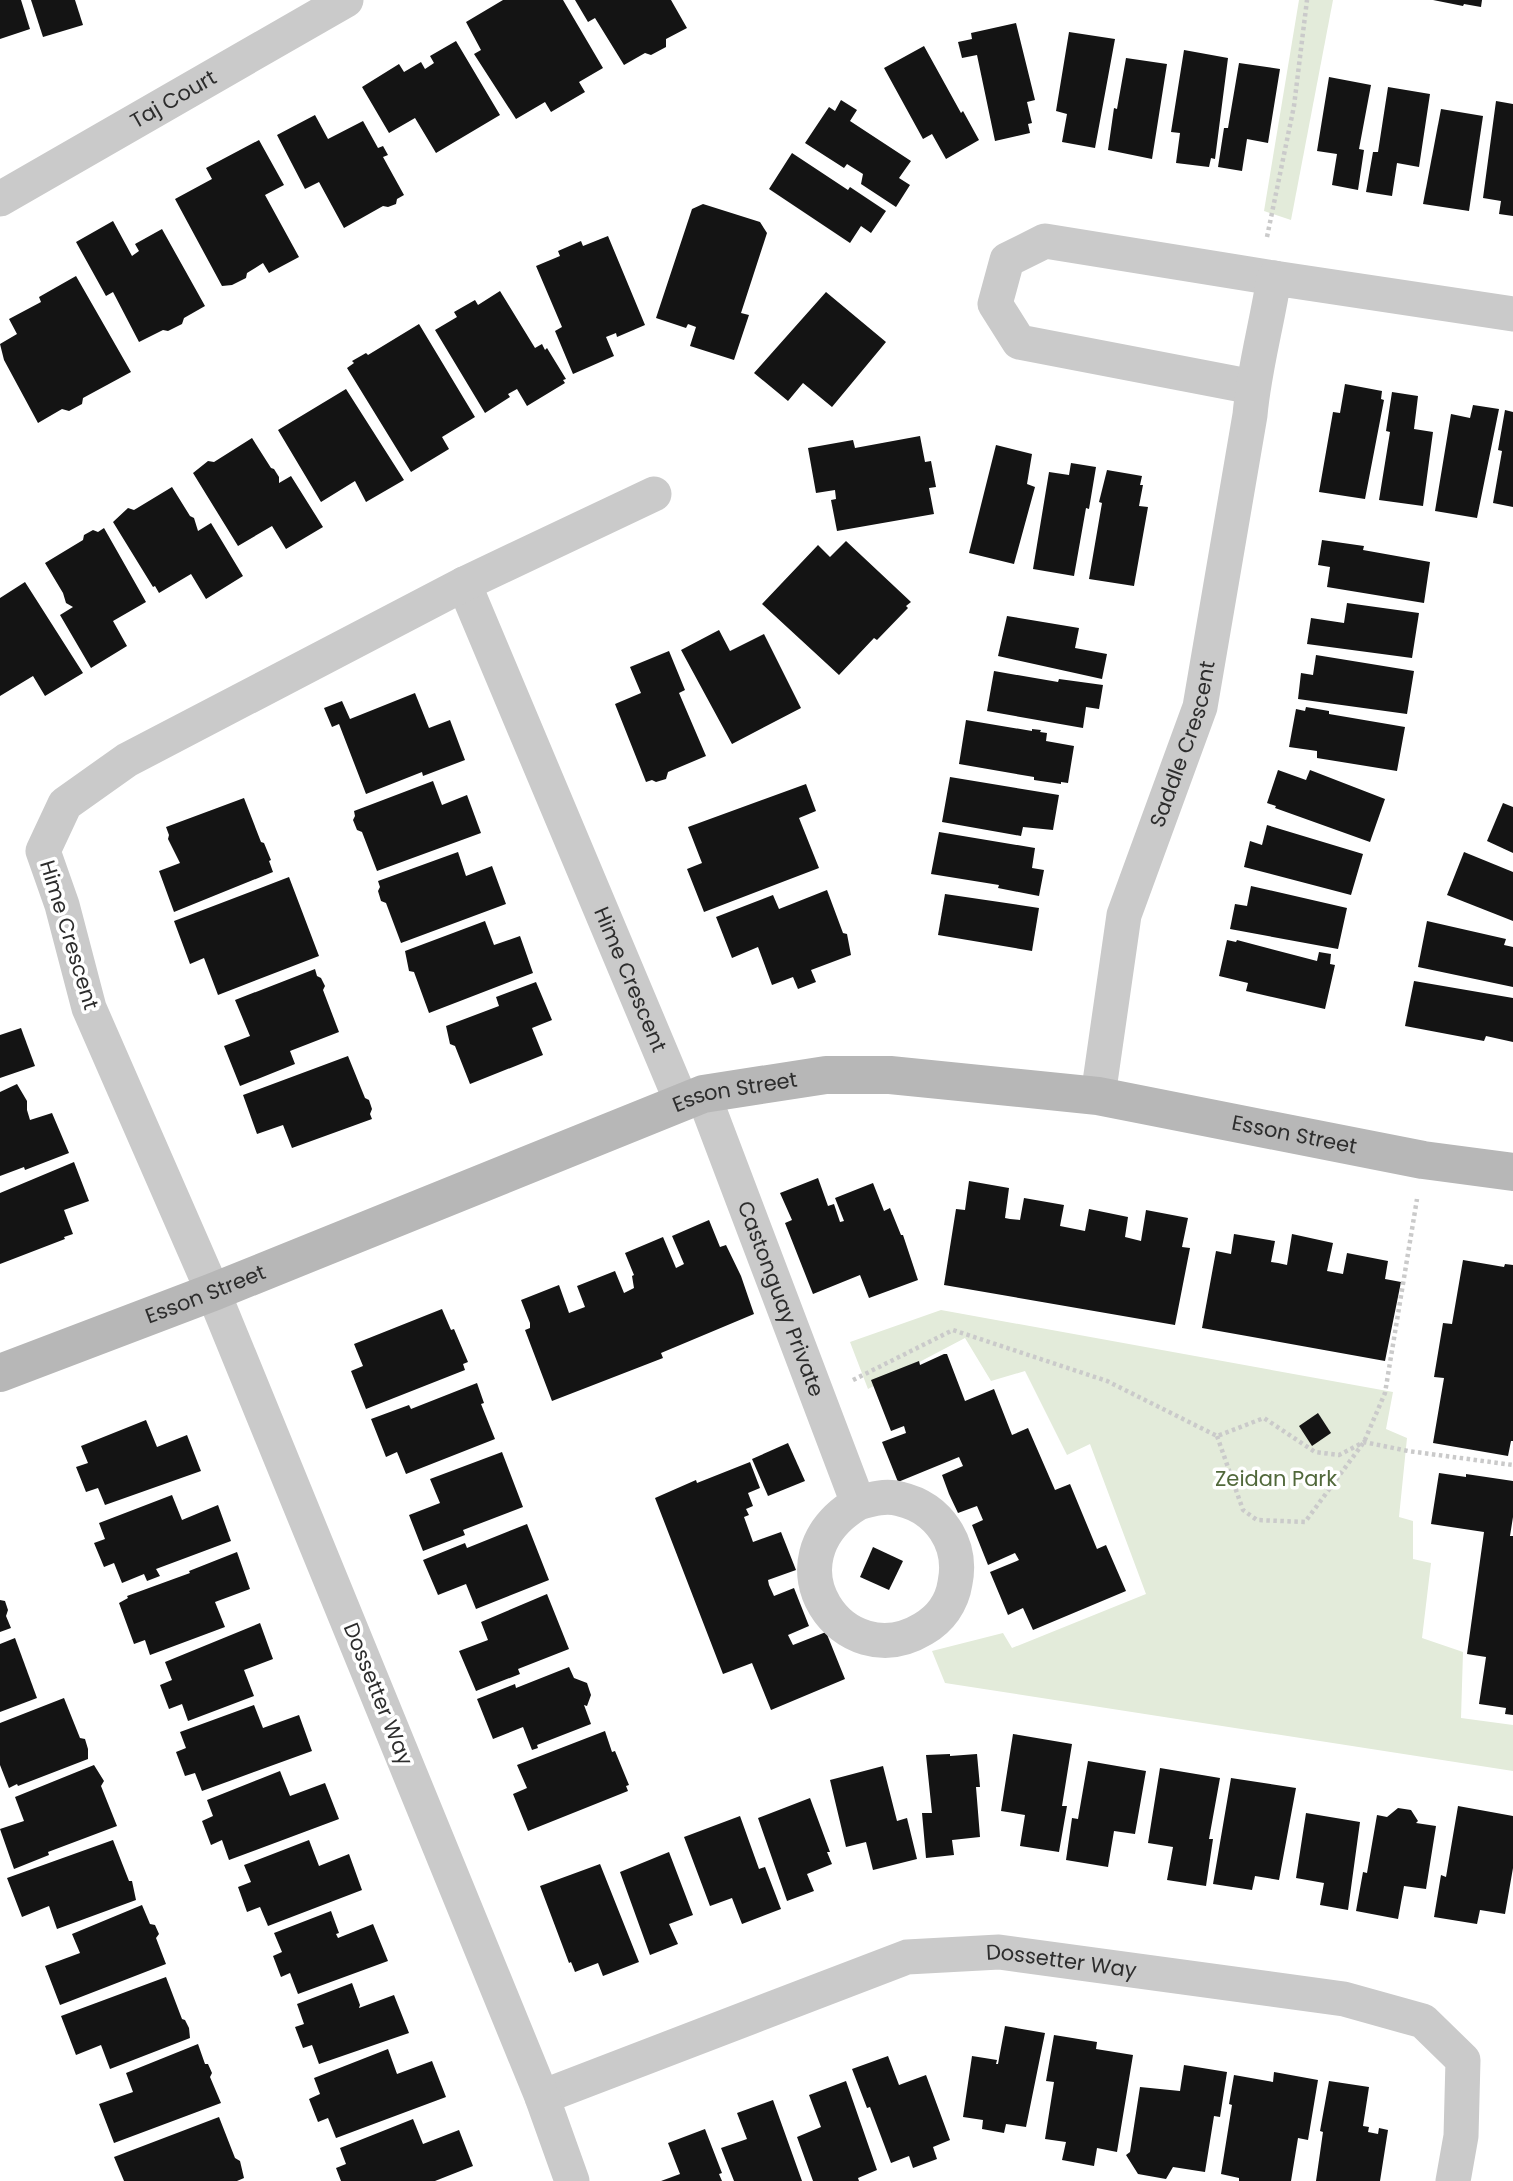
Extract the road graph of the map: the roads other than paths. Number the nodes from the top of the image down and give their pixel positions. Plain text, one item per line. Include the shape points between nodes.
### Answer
1 (346, 0) edge
2 (0, 199) edge
3 (1266, 277) junction
4 (1513, 314) edge
5 (1253, 387) junction
6 (654, 494) dead end
7 (464, 584) junction
8 (1098, 1096) junction
9 (692, 1099) junction
10 (1513, 1172) edge
11 (213, 1292) junction
12 (0, 1373) edge
13 (858, 1503) junction
14 (542, 2097) junction
15 (572, 2181) edge
16 (1453, 2181) edge

1 - 2 street, Taj Court
3 - 4 street
3 - 5 street, Saddle Crescent via 1269,316
3 - 5 street via 1045,241 1007,260 995,304 1019,342
5 - 8 street, Saddle Crescent via 1200,707 1124,915
6 - 7 street, Hime Crescent
7 - 9 street, Hime Crescent
7 - 11 street, Hime Crescent via 127,760 65,804 43,851 89,1008
8 - 9 street, Esson Street via 890,1074 826,1075
8 - 10 street, Esson Street via 1423,1160
9 - 11 street, Esson Street
9 - 13 street, Castonguay Private
11 - 12 street, Esson Street
11 - 14 street, Dossetter Way
13 - 13 street via 841,1513 818,1547 814,1567 824,1606 846,1628 874,1640 914,1635 945,1609 954,1591 958,1571 955,1550 935,1516 918,1504 898,1498
14 - 15 street, Dossetter Way
14 - 16 street, Dossetter Way via 907,1957 999,1952 1344,1999 1423,2021 1463,2060 1461,2136

